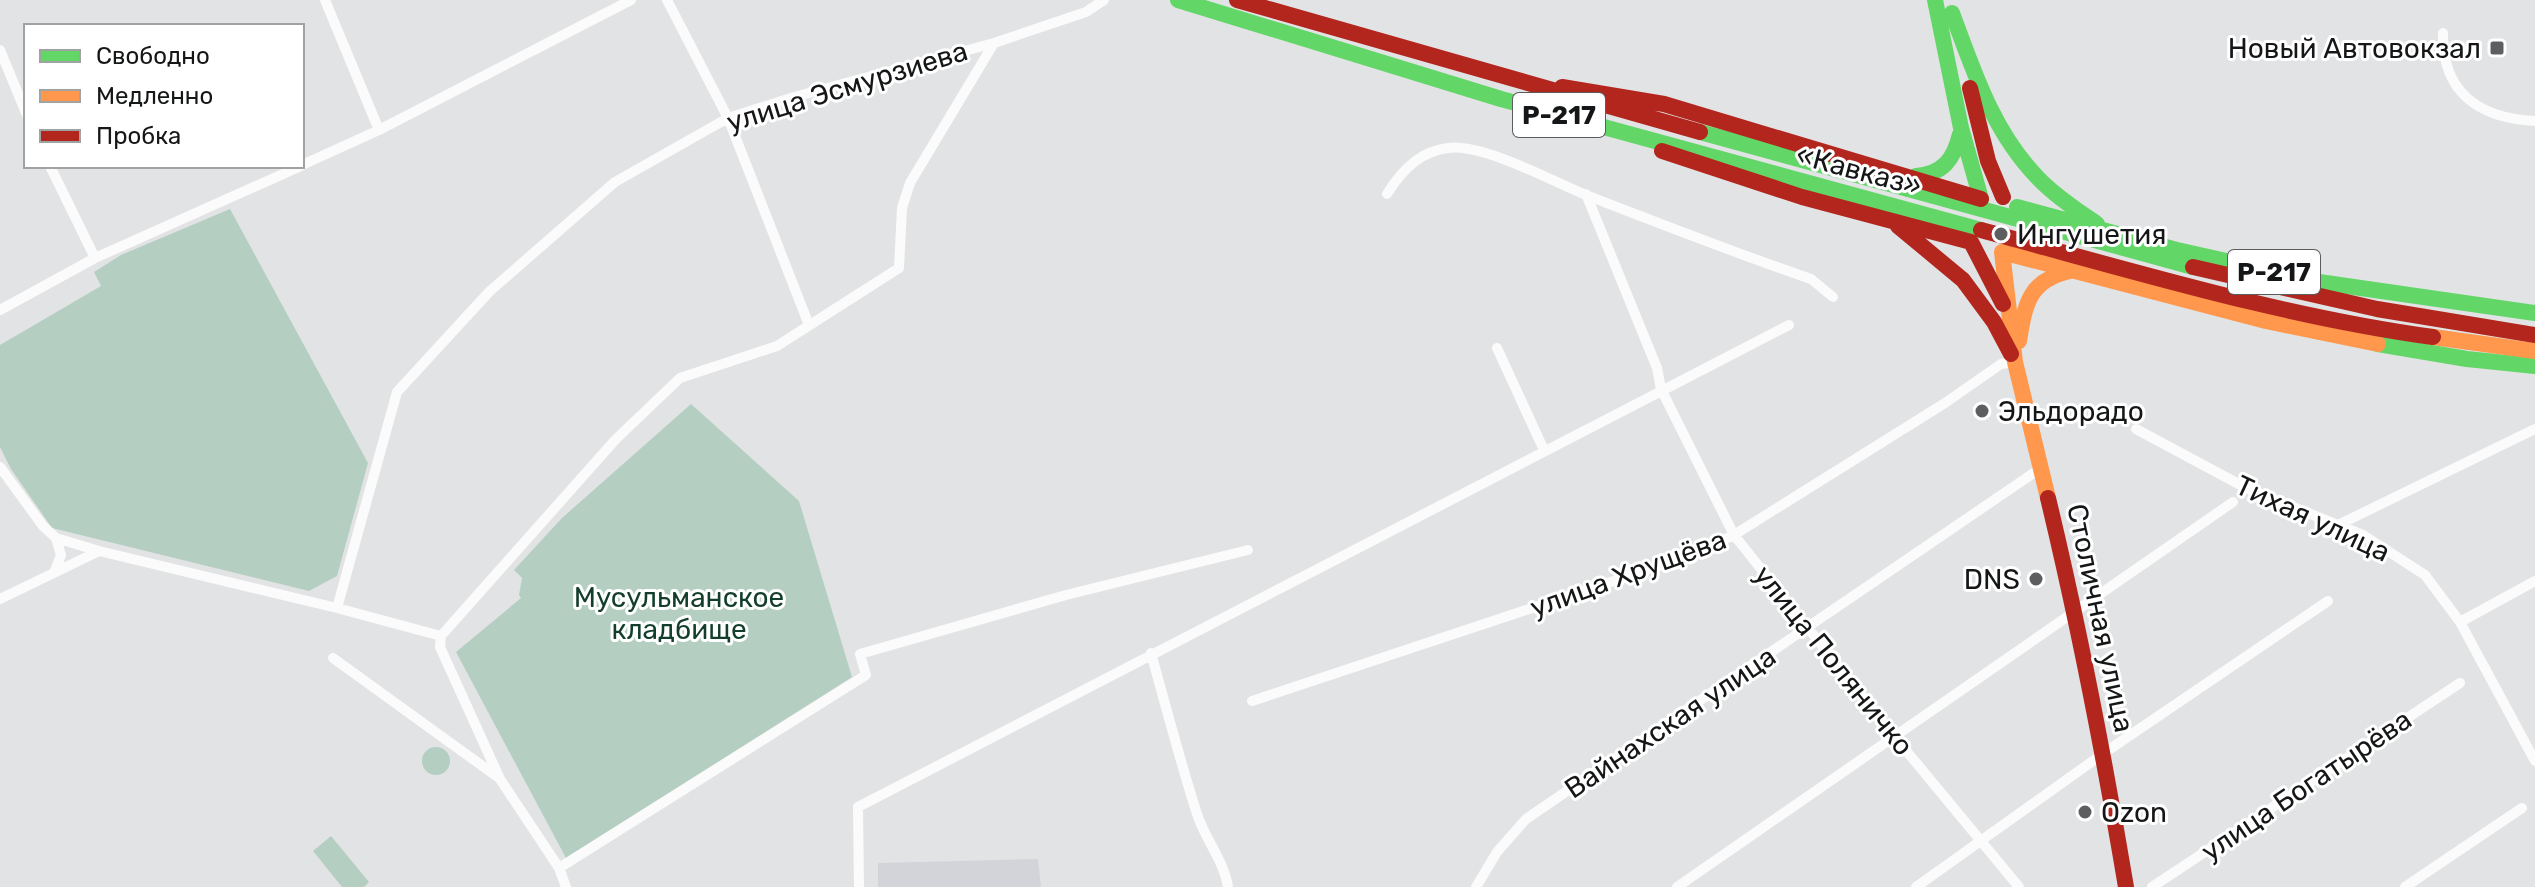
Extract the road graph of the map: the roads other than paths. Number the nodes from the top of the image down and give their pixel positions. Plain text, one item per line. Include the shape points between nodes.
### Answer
1 (325, 0) edge
2 (631, 0) edge
3 (667, 0) edge
4 (1178, 0) edge
5 (1237, 0) edge
6 (1935, 0) edge
7 (1103, 1) edge
8 (1951, 6) edge
9 (2443, 33) dead end
10 (994, 43) junction
11 (0, 50) edge
12 (1494, 75) junction
13 (1501, 99) junction
14 (24, 108) edge
15 (728, 118) junction
16 (2535, 121) edge
17 (1961, 128) junction
18 (379, 130) junction
19 (304, 165) edge
20 (51, 168) edge
21 (297, 168) edge
22 (1909, 177) junction
23 (1387, 194) dead end
24 (1586, 194) junction
25 (1981, 199) junction
26 (2010, 202) junction
27 (1892, 220) junction
28 (2112, 233) junction
29 (1971, 242) junction
30 (2064, 244) junction
31 (2002, 252) junction
32 (95, 258) junction
33 (2074, 271) junction
34 (2319, 282) junction
35 (1833, 297) dead end
36 (0, 310) edge
37 (2535, 313) edge
38 (2535, 321) edge
39 (809, 325) junction
40 (1789, 325) dead end
41 (2535, 335) edge
42 (2013, 343) junction
43 (1497, 348) dead end
44 (2535, 351) edge
45 (2015, 362) junction
46 (2535, 366) edge
47 (1661, 389) junction
48 (2136, 429) dead end
49 (2535, 429) edge
50 (1544, 450) junction
51 (2041, 468) junction
52 (1, 470) edge
53 (2233, 502) dead end
54 (2340, 524) junction
55 (1734, 535) junction
56 (56, 538) junction
57 (1248, 550) dead end
58 (99, 551) junction
59 (54, 573) junction
60 (2535, 581) edge
61 (0, 599) edge
62 (2328, 601) dead end
63 (337, 608) junction
64 (2075, 612) junction
65 (2460, 622) junction
66 (1809, 628) junction
67 (441, 636) junction
68 (1151, 653) junction
69 (333, 658) dead end
70 (2460, 683) dead end
71 (1252, 701) dead end
72 (1894, 736) junction
73 (2531, 742) edge
74 (2104, 753) junction
75 (2535, 761) edge
76 (500, 779) junction
77 (2522, 808) dead end
78 (1981, 841) junction
79 (559, 868) junction
80 (566, 887) edge
81 (859, 887) edge
82 (1228, 887) edge
83 (1476, 887) edge
84 (1677, 887) edge
85 (1916, 887) edge
86 (2019, 887) edge
87 (2126, 887) edge
88 (2152, 887) edge
89 (2405, 887) edge

1 - 18 street
2 - 18 street
3 - 15 street
4 - 13 main road, «Кавказ» / Р-217
5 - 12 main road, «Кавказ» / Р-217
6 - 17 main road
7 - 10 street, улица Эсмурзиева via 1086,12
8 - 26 main road, Р-217 via 1985,147
8 - 28 main road, Р-217 via 1986,106 2005,141 2058,198
9 - 16 street via 2446,67 2465,96 2495,115
10 - 15 street, улица Эсмурзиева
10 - 39 street via 910,183 902,208 899,268
11 - 14 street
12 - 22 main road, Р-217 via 1664,104
12 - 30 main road, «Кавказ» / Р-217 via 1948,202
13 - 27 main road, Р-217 via 1802,197
13 - 30 main road, «Кавказ» / Р-217 via 1943,220
15 - 39 street
15 - 63 street, улица Эсмурзиева via 615,182 490,291 397,392
17 - 22 main road via 1957,148 1943,170
17 - 25 main road
18 - 19 street
20 - 32 street
21 - 32 street
22 - 25 main road, Р-217
23 - 24 street via 1419,157 1448,148 1474,149
24 - 35 street via 1811,279
24 - 47 street, улица Поляничко
25 - 26 main road via 1992,195
25 - 29 main road via 1965,221
26 - 28 main road, Р-217
26 - 31 main road via 2023,222 2022,234
27 - 29 main road, Р-217
27 - 45 main road, Р-217 via 1963,280
28 - 34 main road, Р-217
29 - 31 main road via 1985,252
29 - 42 main road via 1998,290
30 - 41 main road, «Кавказ» / Р-217 via 2374,308
30 - 44 main road, «Кавказ» / Р-217 via 2203,290 2321,317
31 - 33 main road, Р-217
31 - 42 main road
32 - 36 street
33 - 45 main road via 2047,278 2026,301
33 - 46 main road, Р-217 via 2305,332
34 - 37 main road
34 - 38 main road, Р-217
39 - 67 street via 777,346 680,378 616,439
40 - 47 street
42 - 45 main road
43 - 50 street
45 - 51 main road, Столичная улица
45 - 55 street, улица Хрущёва via 2001,364
47 - 50 street
47 - 55 street, улица Поляничко
48 - 54 street, Тихая улица via 2246,488
49 - 54 street
50 - 68 street
51 - 64 main road, Столичная улица
51 - 66 street, Вайнахская улица
52 - 56 street
53 - 64 street
54 - 65 street, Тихая улица via 2425,575
55 - 66 street, улица Поляничко
55 - 71 street, улица Хрущёва via 1683,558
56 - 58 street
56 - 59 street via 61,555
57 - 79 street via 860,654 866,675
58 - 59 street
58 - 63 street
59 - 61 street
60 - 65 street
62 - 74 street
63 - 67 street
64 - 72 street
64 - 74 main road, Столичная улица
65 - 73 street, Тихая улица
66 - 72 street, улица Поляничко
66 - 83 street, Вайнахская улица via 1526,819
67 - 76 street via 440,647
68 - 81 street via 858,807
68 - 82 street via 1197,816
69 - 76 street
70 - 88 street, улица Богатырёва
72 - 78 street, улица Поляничко
72 - 84 street
73 - 75 street, Тихая улица
74 - 78 street
74 - 87 main road, Столичная улица
76 - 79 street
77 - 89 street
78 - 85 street
78 - 86 street, улица Поляничко
79 - 80 street

